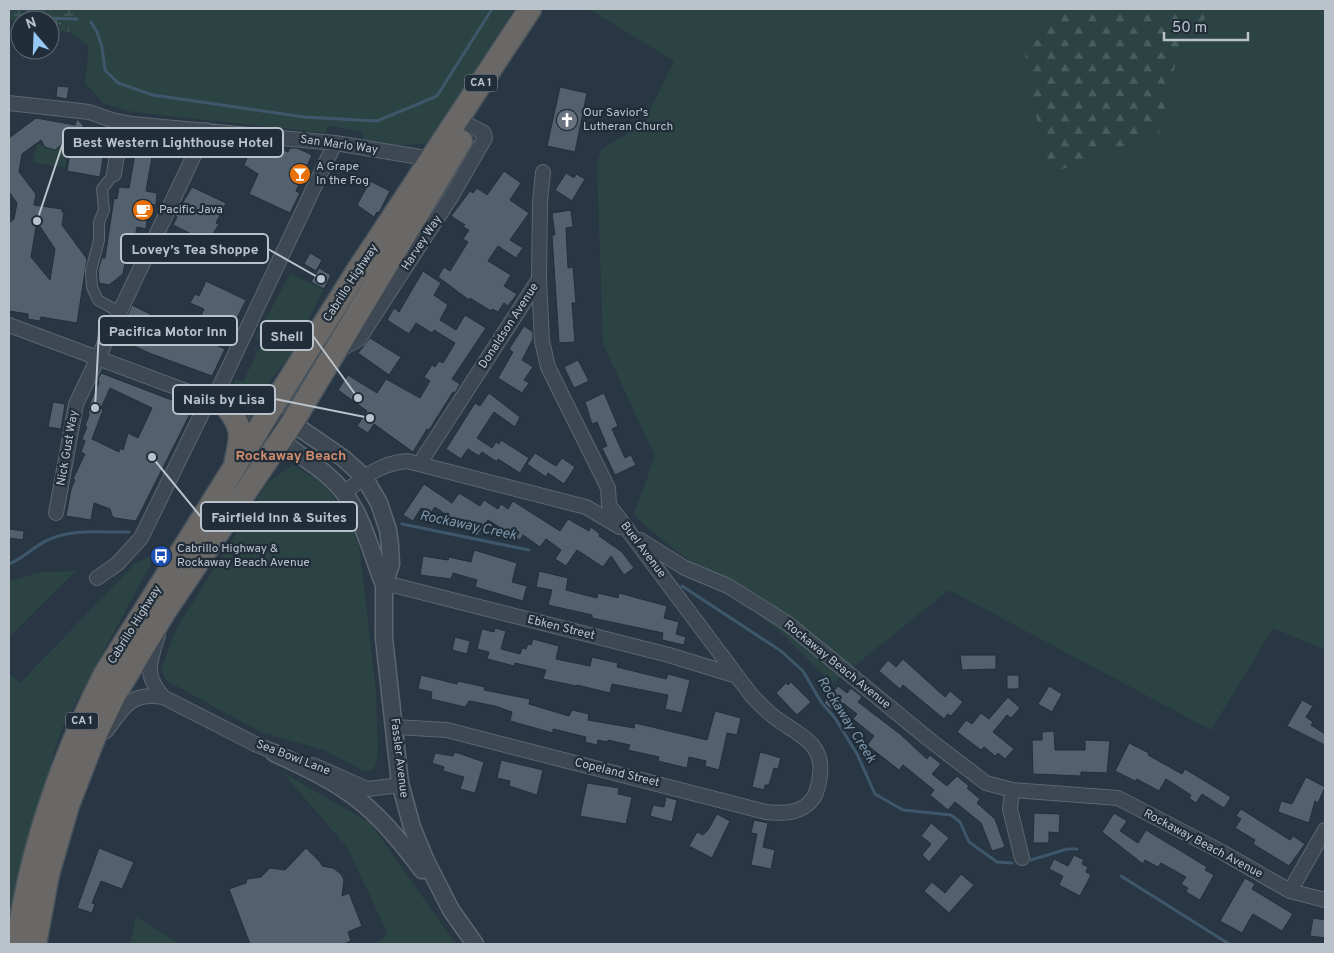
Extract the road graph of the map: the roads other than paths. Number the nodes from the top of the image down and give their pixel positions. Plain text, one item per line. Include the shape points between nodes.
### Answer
1 (530, 9) edge
2 (548, 9) edge
3 (9, 103) edge
4 (122, 122) junction
5 (206, 130) junction
6 (335, 143) junction
7 (432, 158) junction
8 (543, 172) dead end
9 (114, 174) joint
10 (539, 278) junction
11 (119, 312) junction
12 (9, 325) edge
13 (97, 358) junction
14 (218, 403) junction
15 (264, 420) junction
16 (286, 432) junction
17 (420, 463) junction
18 (233, 470) junction
19 (364, 477) junction
20 (344, 493) junction
21 (56, 513) dead end
22 (631, 534) junction
23 (685, 568) junction
24 (97, 578) dead end
25 (384, 585) junction
26 (671, 588) junction
27 (165, 611) junction
28 (737, 676) junction
29 (163, 697) junction
30 (395, 727) junction
31 (274, 753) junction
32 (85, 760) junction
33 (820, 779) joint
34 (401, 785) junction
35 (1012, 790) junction
36 (1325, 830) edge
37 (1022, 858) dead end
38 (1290, 891) junction
39 (1325, 900) edge
40 (451, 910) junction
41 (17, 944) edge
42 (35, 944) edge
43 (475, 944) edge

1 - 7 highway, Cabrillo Highway / CA 1
2 - 16 highway, Cabrillo Highway / CA 1 via 471,126
3 - 4 street, San Marlo Way via 89,112
4 - 5 street, San Marlo Way
4 - 9 street
5 - 6 street, San Marlo Way
5 - 11 street, Nick Gust Way
6 - 7 street, San Marlo Way
6 - 14 street via 220,386
7 - 15 highway, Cabrillo Highway / CA 1
8 - 10 street, Donaldson Avenue
9 - 11 street via 102,189 104,210 91,271 92,287 98,300
10 - 17 street, Donaldson Avenue
10 - 22 street, Buel Avenue via 542,341 548,368 608,488 609,506
11 - 13 street, Nick Gust Way
12 - 13 street
13 - 14 street
13 - 21 street, Nick Gust Way via 73,415
14 - 15 street
14 - 18 highway via 235,417 240,430
14 - 24 street via 203,411 146,530 117,564
15 - 16 street, Fassler Avenue
15 - 18 highway, Cabrillo Highway / CA 1
16 - 19 street, Fassler Avenue via 343,458
16 - 20 street, Fassler Avenue
16 - 27 highway, Cabrillo Highway / CA 1
17 - 19 street, Rockaway Beach Avenue via 392,462
17 - 22 street, Rockaway Beach Avenue via 586,507
18 - 41 highway, Cabrillo Highway / CA 1 via 117,653 74,738 42,827 24,897
19 - 20 street, Rockaway Beach Avenue
19 - 25 street, Fassler Avenue via 379,504 388,530 391,564
20 - 25 street, Fassler Avenue via 364,525
22 - 23 street, Rockaway Beach Avenue
22 - 26 street, Buel Avenue
23 - 26 street via 675,577
23 - 35 street, Rockaway Beach Avenue via 728,586 787,623 986,783
25 - 28 street, Ebken Street via 660,653
25 - 30 street, Fassler Avenue via 384,643
26 - 28 street, Buel Avenue
27 - 29 street via 149,671 153,684
27 - 32 highway, Cabrillo Highway / CA 1 via 115,694
28 - 33 street, Buel Avenue via 764,709 813,743 819,754
29 - 31 street, Sea Bowl Lane
29 - 32 street, Sea Bowl Lane via 143,696 129,701
30 - 33 street, Copeland Street via 447,730 766,812 785,814 811,801
30 - 34 street, Fassler Avenue
31 - 34 street, Sea Bowl Lane via 324,769 362,788 371,790
31 - 40 street via 327,778 374,812 402,842
32 - 42 highway, Cabrillo Highway / CA 1 via 54,851
34 - 40 street, Fassler Avenue via 416,839
35 - 37 street via 1010,808
35 - 38 street, Rockaway Beach Avenue via 1118,798
36 - 38 street
38 - 39 street, Rockaway Beach Avenue
40 - 43 street, Fassler Avenue

